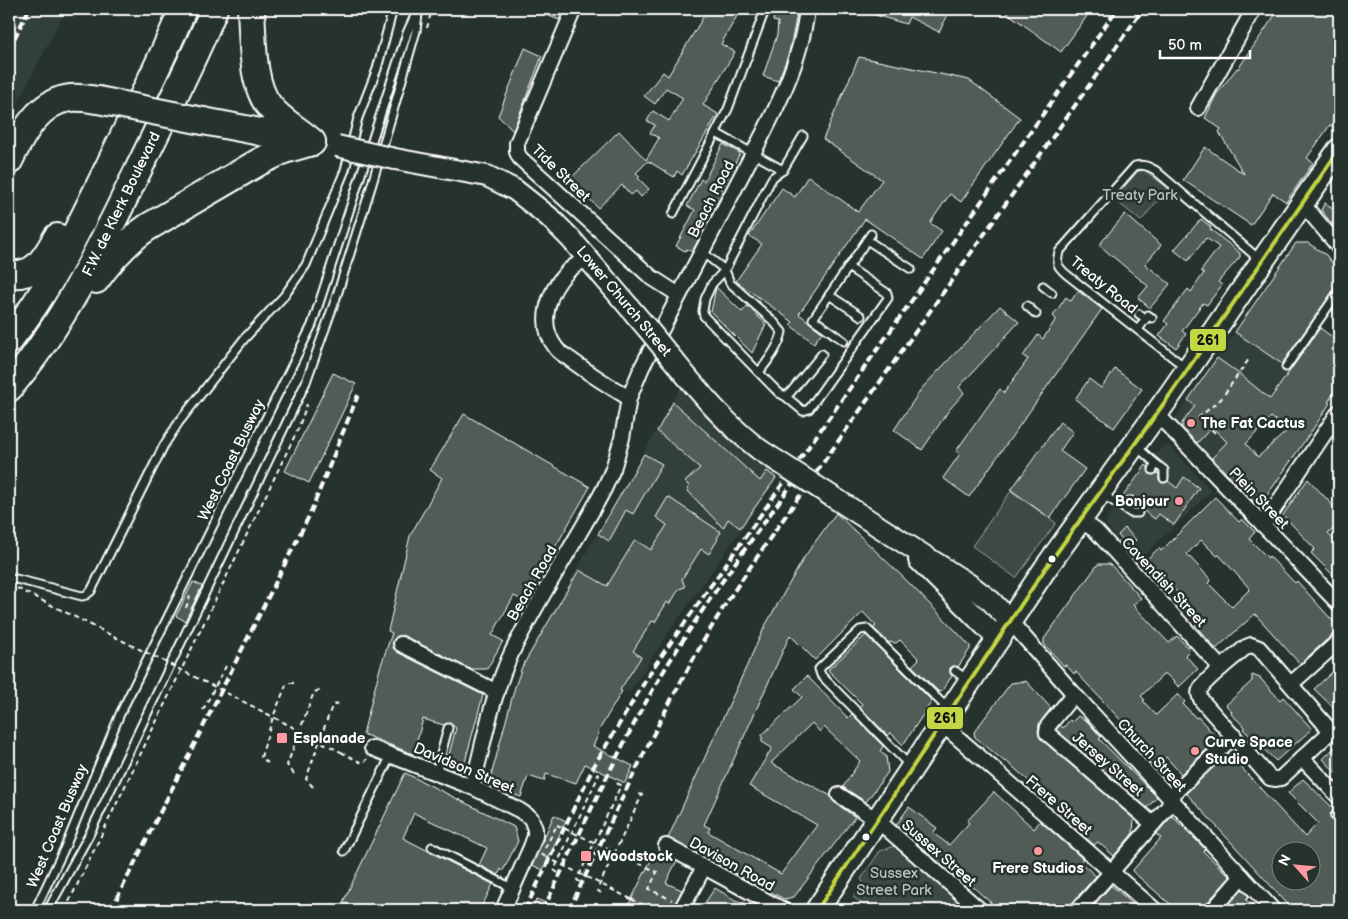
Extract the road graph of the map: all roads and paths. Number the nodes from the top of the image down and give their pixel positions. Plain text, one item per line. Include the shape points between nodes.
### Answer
1 (183, 9) edge
2 (214, 9) edge
3 (251, 9) edge
4 (393, 9) edge
5 (418, 9) edge
6 (574, 9) edge
7 (807, 9) edge
8 (1254, 9) edge
9 (764, 10) edge
10 (1198, 108) dead end
11 (716, 133) junction
12 (803, 136) dead end
13 (312, 142) junction
14 (1339, 150) edge
15 (752, 154) junction
16 (9, 162) edge
17 (783, 170) junction
18 (1302, 203) junction
19 (90, 204) junction
20 (673, 214) dead end
21 (1339, 247) edge
22 (702, 252) junction
23 (587, 257) junction
24 (1262, 261) junction
25 (848, 267) junction
26 (725, 270) junction
27 (911, 270) dead end
28 (9, 274) edge
29 (1043, 286) dead end
30 (1339, 292) edge
31 (1052, 293) dead end
32 (679, 295) junction
33 (829, 295) junction
34 (1027, 306) dead end
35 (1036, 314) dead end
36 (1139, 314) dead end
37 (861, 316) dead end
38 (1138, 330) junction
39 (47, 339) junction
40 (9, 340) edge
41 (844, 341) dead end
42 (822, 354) dead end
43 (1249, 359) dead end
44 (1286, 367) dead end
45 (1187, 369) junction
46 (759, 372) junction
47 (9, 388) edge
48 (785, 396) junction
49 (629, 398) junction
50 (1339, 412) edge
51 (1156, 413) junction
52 (1215, 433) dead end
53 (1134, 445) junction
54 (1164, 478) dead end
55 (1100, 492) junction
56 (1130, 501) dead end
57 (1122, 507) junction
58 (1138, 513) dead end
59 (1080, 520) junction
60 (1263, 525) junction
61 (9, 584) edge
62 (192, 592) dead end
63 (1339, 604) edge
64 (185, 610) dead end
65 (1004, 630) junction
66 (1339, 641) edge
67 (401, 644) dead end
68 (226, 666) dead end
69 (1221, 668) junction
70 (294, 683) dead end
71 (1291, 684) junction
72 (215, 687) junction
73 (322, 690) dead end
74 (497, 692) junction
75 (1074, 694) junction
76 (341, 702) dead end
77 (203, 710) dead end
78 (273, 717) junction
79 (946, 718) junction
80 (448, 728) dead end
81 (299, 730) junction
82 (1334, 732) edge
83 (1234, 736) junction
84 (319, 741) junction
85 (372, 748) dead end
86 (391, 755) junction
87 (1302, 758) junction
88 (360, 762) dead end
89 (268, 763) dead end
90 (912, 768) junction
91 (436, 773) junction
92 (595, 773) dead end
93 (294, 774) dead end
94 (616, 783) dead end
95 (313, 787) dead end
96 (472, 787) junction
97 (637, 793) dead end
98 (839, 795) dead end
99 (1339, 797) edge
100 (1171, 800) junction
101 (877, 820) junction
102 (1153, 824) junction
103 (557, 825) dead end
104 (572, 832) junction
105 (594, 842) junction
106 (666, 846) dead end
107 (432, 847) dead end
108 (344, 850) dead end
109 (615, 852) junction
110 (546, 858) dead end
111 (704, 867) junction
112 (1111, 872) junction
113 (558, 873) dead end
114 (1242, 876) junction
115 (580, 882) dead end
116 (512, 888) junction
117 (601, 893) dead end
118 (680, 907) edge
119 (35, 910) edge
120 (48, 910) edge
121 (503, 910) edge
122 (654, 910) edge
123 (783, 910) edge
124 (817, 910) edge
125 (980, 910) edge
126 (1078, 910) edge
127 (1155, 910) edge
128 (1213, 910) edge
129 (1273, 910) edge

1 - 19 highway, F.W. de Klerk Boulevard
2 - 39 highway, F.W. de Klerk Boulevard via 91,265
3 - 13 highway via 256,80 269,106
4 - 61 lane via 345,170 306,265 284,296 244,339 164,444 91,591 82,596 16,579
5 - 119 lane, West Coast Busway via 406,33 312,325 120,714 66,845
5 - 120 lane, West Coast Busway via 416,31 388,132 306,382 72,870
6 - 32 street, Tide Street via 517,143 517,152 552,189 651,277
7 - 15 street, Beach Road via 798,54 788,82
8 - 10 street
9 - 11 lane
11 - 15 lane
11 - 20 lane
12 - 17 lane
13 - 16 highway, bridge via 98,100 71,98 49,104 32,120
13 - 23 main road, Lower Church Street, bridge via 498,180 549,217
13 - 39 highway via 259,162 136,235 106,266 68,322
14 - 18 main road
15 - 17 lane
15 - 22 street, Beach Road
17 - 26 lane via 770,182
18 - 21 street
18 - 24 main road
19 - 28 highway via 66,222 40,264 30,272
19 - 40 highway, F.W. de Klerk Boulevard via 67,254
22 - 26 lane
22 - 32 street, Beach Road
23 - 49 street via 568,271 548,303 547,334 556,349 599,381
23 - 65 main road, Lower Church Street, bridge via 719,415 739,434 897,537
24 - 38 lane, Treaty Road via 1155,170 1148,166 1135,166 1059,252 1056,262 1066,274
24 - 45 main road
25 - 27 lane via 869,237
25 - 33 lane
25 - 48 lane via 886,293 888,298 809,409 802,411
26 - 46 lane via 712,284 705,299 704,316
26 - 46 lane via 730,283 782,332 770,358
29 - 31 lane
30 - 44 lane
32 - 49 street, Beach Road
33 - 37 lane
33 - 41 lane via 813,319
34 - 35 lane
36 - 38 lane via 1149,319
38 - 45 lane, Treaty Road
39 - 47 highway, F.W. de Klerk Boulevard
42 - 48 lane
43 - 52 path via 1221,399 1198,417
45 - 51 main road
46 - 48 lane
49 - 74 street, Beach Road via 622,438 604,489 524,628
50 - 60 street
51 - 53 main road
51 - 60 street, Plein Street
53 - 54 lane via 1154,466 1164,470
53 - 55 main road
55 - 57 lane
55 - 59 main road
56 - 57 lane
57 - 58 lane
59 - 65 main road
59 - 69 street, Cavendish Street via 1096,531
60 - 63 street, Plein Street
61 - 72 path, bridge
62 - 64 path
65 - 75 street, Church Street
65 - 79 main road via 963,677
66 - 71 street
67 - 74 street
68 - 72 path
69 - 71 street via 1250,645 1259,648
69 - 83 street via 1201,688 1199,696
70 - 78 path via 287,682
71 - 82 street
72 - 77 path
72 - 78 path, bridge
73 - 81 path via 314,692
74 - 96 street, Beach Road
75 - 100 street, Church Street
75 - 102 street, Jersey Street via 1048,726 1047,733
76 - 84 path via 332,706
78 - 81 path, bridge
78 - 89 path via 261,757
79 - 90 main road
79 - 90 lane via 870,631 860,630 820,667 820,675
79 - 112 street, Frere Street
80 - 91 lane
81 - 84 path, bridge
81 - 93 path via 287,765
82 - 87 street
83 - 87 street via 1273,779 1282,778
83 - 100 street via 1175,792
84 - 88 path, bridge
84 - 95 path via 306,779
85 - 86 street, Davidson Street
86 - 91 street, Davidson Street
86 - 108 lane
87 - 99 street
90 - 101 main road
91 - 96 street, Davidson Street
92 - 104 path via 599,775
94 - 105 path via 622,785
96 - 116 street, Davidson Street via 531,818 535,829 531,847
97 - 109 path via 642,795
98 - 101 street, Sussex Street
100 - 102 street
100 - 114 street, Church Street
101 - 124 main road
101 - 125 street, Sussex Street
102 - 112 street
103 - 104 path, bridge
104 - 105 path, bridge
104 - 113 path via 554,870
105 - 109 path, bridge
105 - 115 path via 576,880
106 - 111 street, Davison Road
107 - 116 lane
109 - 117 path via 597,890
109 - 118 path, bridge via 657,872 649,889
110 - 122 path, bridge
111 - 118 street
111 - 123 street, Davison Road
112 - 126 street
112 - 127 street, Frere Street
114 - 128 street
114 - 129 street, Church Street
116 - 121 street

